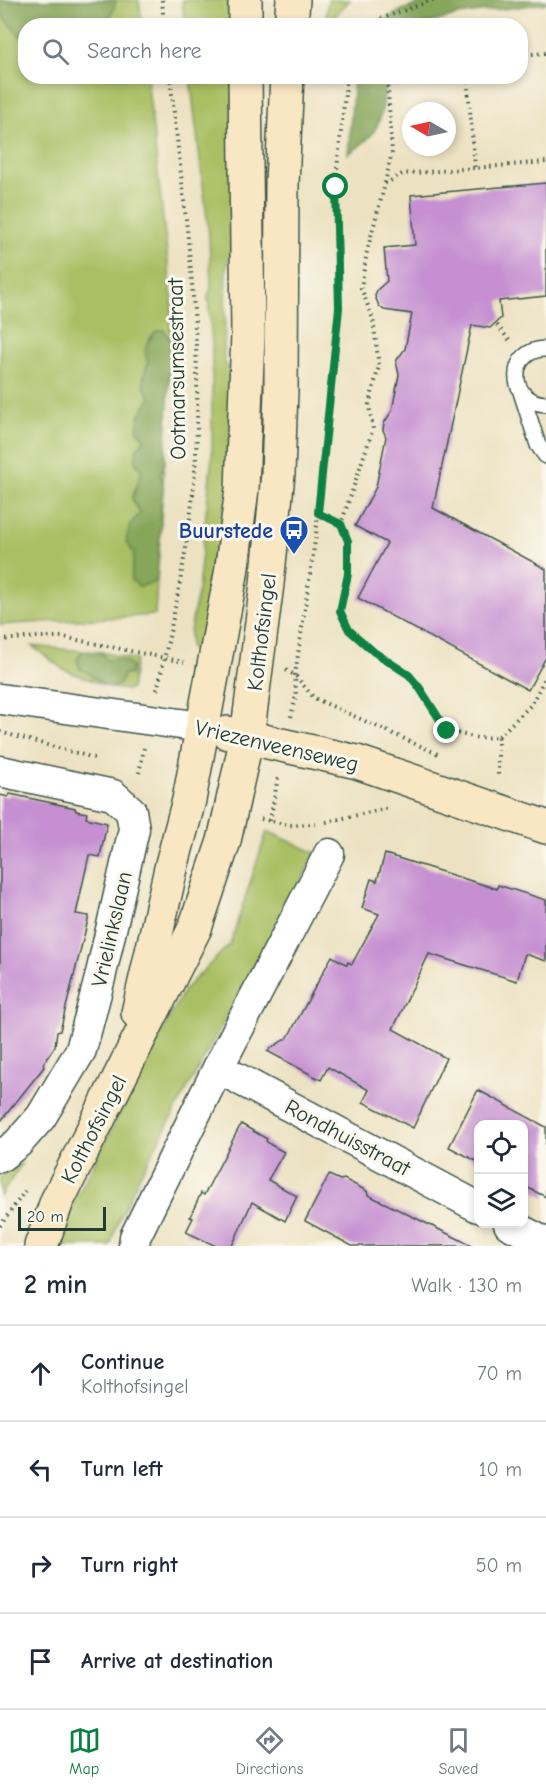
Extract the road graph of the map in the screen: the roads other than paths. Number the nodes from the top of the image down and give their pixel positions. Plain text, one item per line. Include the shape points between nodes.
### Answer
1 (245, 0) edge
2 (293, 0) edge
3 (245, 18) edge
4 (292, 18) edge
5 (245, 84) edge
6 (287, 84) edge
7 (546, 349) edge
8 (521, 392) junction
9 (546, 404) edge
10 (546, 456) edge
11 (0, 699) edge
12 (202, 727) junction
13 (247, 737) junction
14 (0, 771) edge
15 (546, 827) edge
16 (329, 854) dead end
17 (130, 1056) junction
18 (218, 1068) junction
19 (0, 1157) edge
20 (57, 1201) junction
21 (474, 1205) edge
22 (517, 1228) edge
23 (546, 1243) edge
24 (20, 1246) edge
25 (41, 1246) edge
26 (134, 1246) edge

1 - 3 main road
2 - 4 main road
5 - 12 main road, Kolthofsingel via 248,334 242,489 231,574
6 - 13 main road, Kolthofsingel via 278,474
7 - 8 lane via 523,357 517,384
8 - 9 lane via 536,403
8 - 10 lane via 538,445
11 - 12 street, Vriezenveenseweg
12 - 13 main road, Vriezenveenseweg
12 - 17 main road, Kolthofsingel
13 - 15 main road, Vriezenveenseweg via 357,762
13 - 17 main road, Kolthofsingel via 224,841 195,928
14 - 19 street, Vrielinkslaan via 113,795 131,811 134,829 81,1050 41,1117
16 - 18 street
17 - 20 main road, Kolthofsingel
18 - 21 street, Rondhuisstraat
18 - 26 street
20 - 24 main road, Kolthofsingel
20 - 25 main road, Kolthofsingel
22 - 23 street

